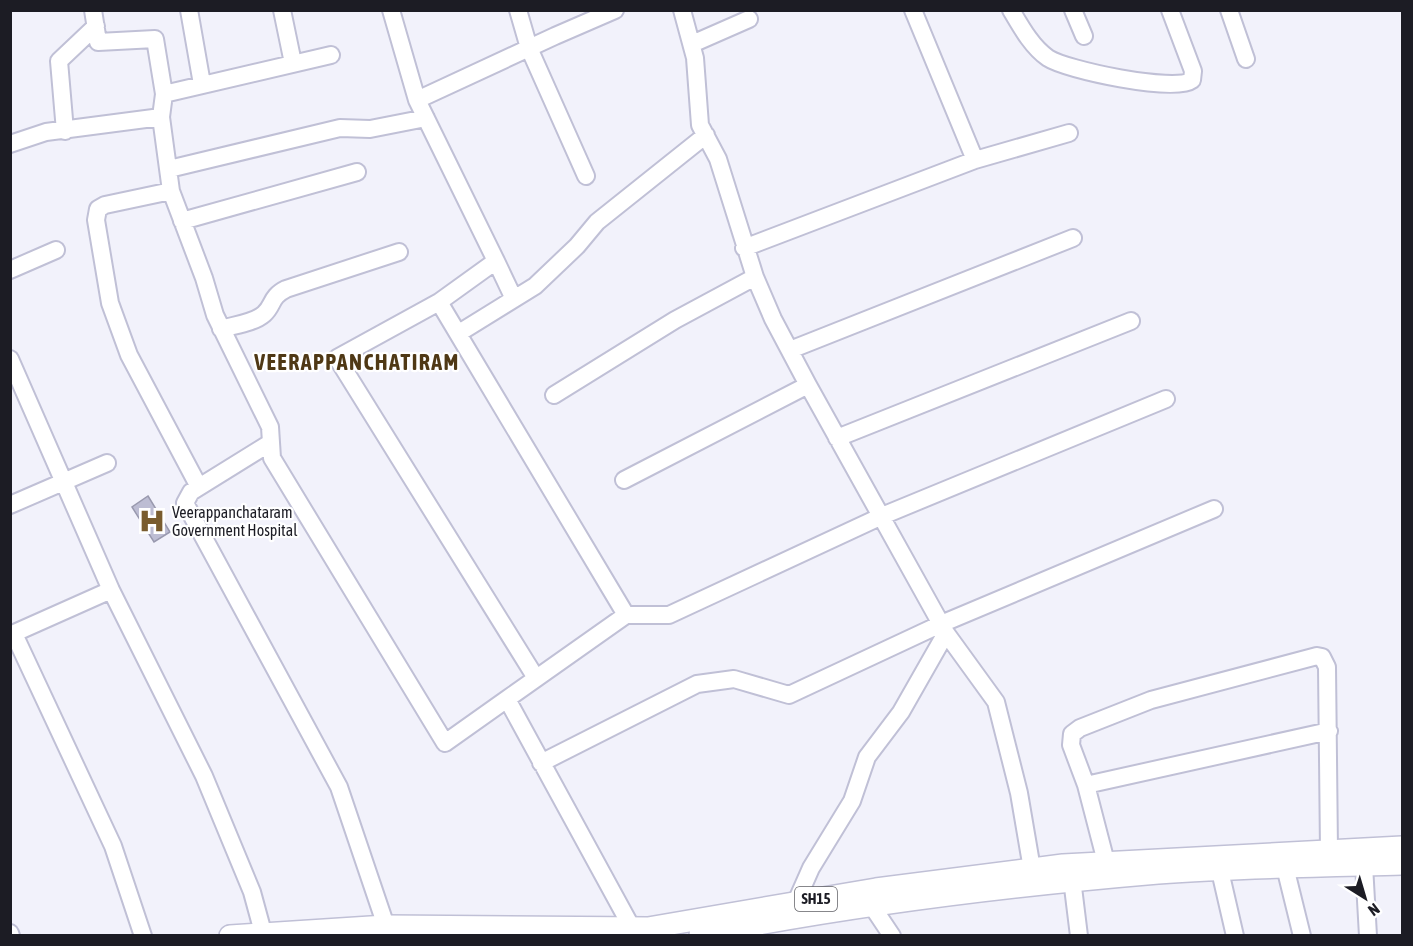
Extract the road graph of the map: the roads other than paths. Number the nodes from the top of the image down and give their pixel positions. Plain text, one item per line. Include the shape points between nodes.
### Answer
1 (189, 10) edge
2 (282, 10) edge
3 (391, 10) edge
4 (518, 10) edge
5 (615, 10) edge
6 (682, 10) edge
7 (913, 10) edge
8 (1011, 10) edge
9 (1072, 10) edge
10 (1170, 10) edge
11 (1229, 10) edge
12 (94, 18) edge
13 (749, 19) dead end
14 (1084, 36) dead end
15 (692, 44) junction
16 (529, 48) junction
17 (331, 55) dead end
18 (1246, 59) dead end
19 (294, 63) junction
20 (202, 84) junction
21 (164, 94) junction
22 (417, 100) junction
23 (161, 117) junction
24 (426, 118) junction
25 (65, 131) junction
26 (1069, 133) dead end
27 (706, 135) junction
28 (10, 144) edge
29 (975, 160) junction
30 (169, 169) junction
31 (357, 172) dead end
32 (586, 176) dead end
33 (171, 191) junction
34 (182, 221) junction
35 (1073, 238) dead end
36 (744, 248) junction
37 (56, 250) dead end
38 (399, 252) dead end
39 (496, 261) junction
40 (10, 270) edge
41 (755, 277) junction
42 (514, 299) junction
43 (439, 302) junction
44 (1131, 321) dead end
45 (221, 328) junction
46 (459, 333) junction
47 (790, 350) junction
48 (10, 359) edge
49 (808, 385) junction
50 (16, 386) edge
51 (554, 394) dead end
52 (1166, 399) dead end
53 (837, 438) junction
54 (270, 443) junction
55 (107, 463) dead end
56 (624, 480) dead end
57 (64, 482) junction
58 (199, 487) junction
59 (10, 505) edge
60 (1214, 509) dead end
61 (882, 516) junction
62 (111, 590) junction
63 (626, 615) junction
64 (943, 628) junction
65 (12, 635) edge
66 (537, 678) junction
67 (507, 699) junction
68 (1329, 731) junction
69 (541, 763) junction
70 (1086, 785) junction
71 (1402, 847) edge
72 (1329, 850) junction
73 (1107, 862) junction
74 (1402, 864) edge
75 (1364, 865) junction
76 (1285, 867) junction
77 (1032, 868) junction
78 (1220, 871) junction
79 (1072, 873) junction
80 (796, 902) junction
81 (872, 906) junction
82 (386, 926) junction
83 (632, 928) junction
84 (765, 929) edge
85 (264, 934) edge
86 (143, 936) edge
87 (230, 936) edge
88 (695, 936) edge
89 (892, 936) edge
90 (1079, 936) edge
91 (1235, 936) edge
92 (1302, 936) edge
93 (1368, 936) edge

1 - 20 street
2 - 19 street
3 - 22 street
4 - 16 street
5 - 16 street
6 - 15 street
7 - 29 street
8 - 10 street via 1038,49 1055,62 1142,83 1184,84 1192,80 1193,71
9 - 14 street
11 - 18 street
12 - 21 street via 98,42 155,39
12 - 25 street via 59,61
13 - 15 street
15 - 27 street via 700,125
16 - 22 street
16 - 32 street
17 - 19 street
19 - 20 street
20 - 21 street
21 - 23 street
22 - 24 street
23 - 25 street
23 - 30 street
24 - 30 street via 370,129 340,128
24 - 39 street
25 - 28 street via 46,132
26 - 29 street
27 - 36 street via 718,159
27 - 42 street via 597,222 535,286
29 - 36 street
30 - 33 street
31 - 34 street
33 - 34 street
33 - 58 street via 105,205 98,209 96,220 110,303 126,347
34 - 45 street
35 - 47 street
36 - 41 street
37 - 40 street
38 - 45 street via 286,289 276,294 265,314
39 - 42 street
39 - 43 street
41 - 47 street
41 - 51 street via 675,320
42 - 46 street
43 - 46 street
43 - 66 street via 337,357
44 - 53 street
45 - 54 street via 270,427
46 - 63 street
47 - 49 street
48 - 50 street
49 - 53 street
49 - 56 street
50 - 57 street
52 - 61 street
53 - 61 street
54 - 58 street
54 - 67 street via 272,458 445,743
55 - 57 street
57 - 59 street
57 - 62 street
58 - 82 street via 188,495 187,507 339,787
60 - 64 street
61 - 63 street via 669,615
61 - 64 street
62 - 65 street
62 - 85 street via 204,776 252,892
63 - 66 street
64 - 69 street via 789,695 734,680 698,684
64 - 77 street via 996,702 1019,793
64 - 80 street via 902,712 867,757 852,801
65 - 86 street via 113,846
66 - 67 street
67 - 69 street
68 - 70 street
68 - 70 street via 1327,667 1322,657 1310,656 1151,700 1076,731 1071,745
68 - 72 street
69 - 83 street
70 - 73 street
71 - 72 main road, SH15
72 - 73 main road, SH15
73 - 79 main road, SH15
74 - 75 main road, SH15
75 - 76 main road, SH15
75 - 93 street
76 - 78 main road, SH15
76 - 92 street
77 - 79 main road, SH15
77 - 80 main road, SH15
78 - 79 main road, SH15
78 - 91 street
79 - 81 main road, SH15
79 - 90 street
80 - 83 main road, SH15 via 681,924
81 - 84 main road, SH15
81 - 89 street
82 - 83 main road, SH15
82 - 85 main road, SH15
84 - 88 main road, SH15
85 - 87 main road, SH15

